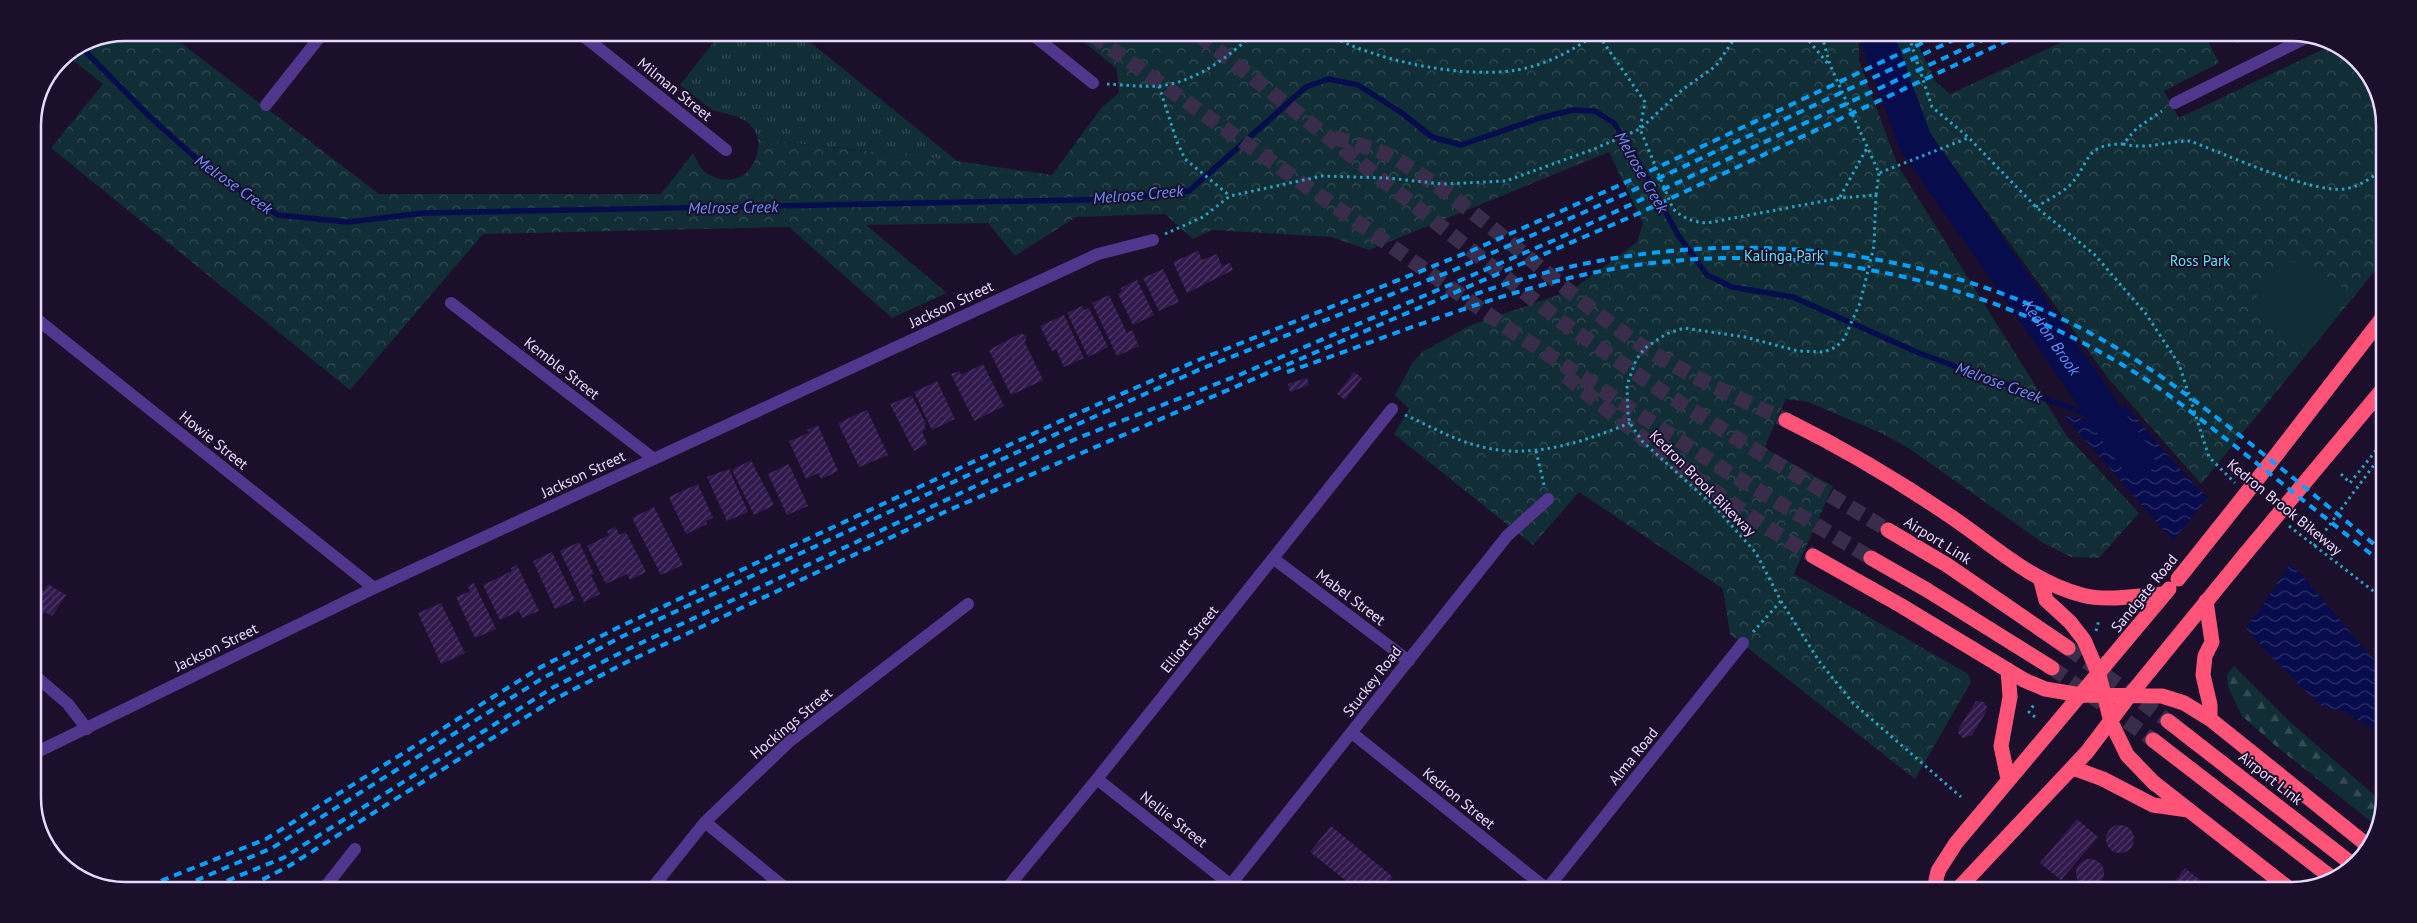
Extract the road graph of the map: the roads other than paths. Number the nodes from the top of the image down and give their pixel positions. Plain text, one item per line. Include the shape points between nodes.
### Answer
1 (317, 41) edge
2 (590, 41) edge
3 (1040, 41) edge
4 (2300, 42) edge
5 (1093, 83) road end
6 (2175, 103) road end
7 (266, 105) dead end
8 (726, 150) dead end
9 (1153, 240) road end
10 (451, 303) dead end
11 (41, 322) edge
12 (2376, 326) edge
13 (2376, 397) edge
14 (1392, 409) road end
15 (1786, 420) tunnel mouth
16 (654, 459) junction
17 (1548, 499) road end
18 (1888, 530) tunnel mouth
19 (1813, 556) tunnel mouth
20 (1871, 558) tunnel mouth
21 (1274, 559) junction
22 (2041, 581) junction
23 (374, 588) junction
24 (2165, 594) junction
25 (2206, 601) junction
26 (968, 604) dead end
27 (1743, 643) road end
28 (2068, 648) tunnel mouth
29 (1409, 661) junction
30 (2052, 668) tunnel mouth
31 (2008, 670) junction
32 (2099, 675) junction
33 (41, 681) edge
34 (2081, 695) junction
35 (2130, 695) junction
36 (2104, 697) junction
37 (2210, 719) junction
38 (2168, 721) tunnel mouth
39 (2111, 722) junction
40 (87, 728) junction
41 (1352, 733) junction
42 (2154, 740) tunnel mouth
43 (41, 750) edge
44 (2073, 768) junction
45 (1098, 779) junction
46 (2008, 779) junction
47 (2189, 811) junction
48 (705, 822) junction
49 (2363, 841) edge
50 (355, 849) dead end
51 (2347, 860) edge
52 (2327, 874) edge
53 (329, 882) edge
54 (657, 882) edge
55 (778, 882) edge
56 (1012, 882) edge
57 (1225, 882) edge
58 (1233, 882) edge
59 (1538, 882) edge
60 (1553, 882) edge
61 (1936, 882) edge
62 (1965, 882) edge
63 (2282, 882) edge

1 - 7 street
2 - 8 street, Milman Street
3 - 5 street
4 - 6 street
9 - 16 street, Jackson Street via 1098,254
10 - 16 street, Kemble Street
11 - 23 street, Howie Street
12 - 24 highway, Sandgate Road, bridge
13 - 25 highway, bridge
14 - 21 street, Elliott Street
15 - 22 highway via 1860,459 1920,496
16 - 23 street, Jackson Street
17 - 29 street, Stuckey Road via 1508,536
18 - 28 highway, Airport Link via 1947,565
19 - 31 highway
20 - 30 highway
21 - 29 street, Mabel Street
21 - 45 street, Elliott Street
22 - 24 highway via 2099,598
22 - 32 highway via 2046,600 2079,631
23 - 40 street, Jackson Street
24 - 32 highway, Sandgate Road
25 - 35 highway
25 - 37 highway via 2212,642 2205,656 2203,675
26 - 48 street, Hockings Street via 790,741
27 - 60 street, Alma Road
29 - 41 street, Stuckey Road
31 - 34 highway via 2045,690
31 - 46 highway via 2010,697 2002,746
32 - 34 highway, Sandgate Road
32 - 36 highway
33 - 40 street via 68,704
34 - 36 highway
34 - 46 highway, Sandgate Road
35 - 36 highway
35 - 37 highway via 2175,699
35 - 39 highway
36 - 39 highway
37 - 49 highway
38 - 51 highway, Airport Link
39 - 44 highway
39 - 47 highway via 2121,747 2133,762
40 - 43 street, Jackson Street
41 - 58 street, Stuckey Road
41 - 59 street, Kedron Street
42 - 52 highway
44 - 47 highway via 2103,779 2153,805
44 - 62 highway
45 - 56 street, Elliott Street
45 - 57 street, Nellie Street
46 - 61 highway, Sandgate Road via 1956,843 1938,871
47 - 63 highway
48 - 54 street, Hockings Street
48 - 55 street
50 - 53 street

